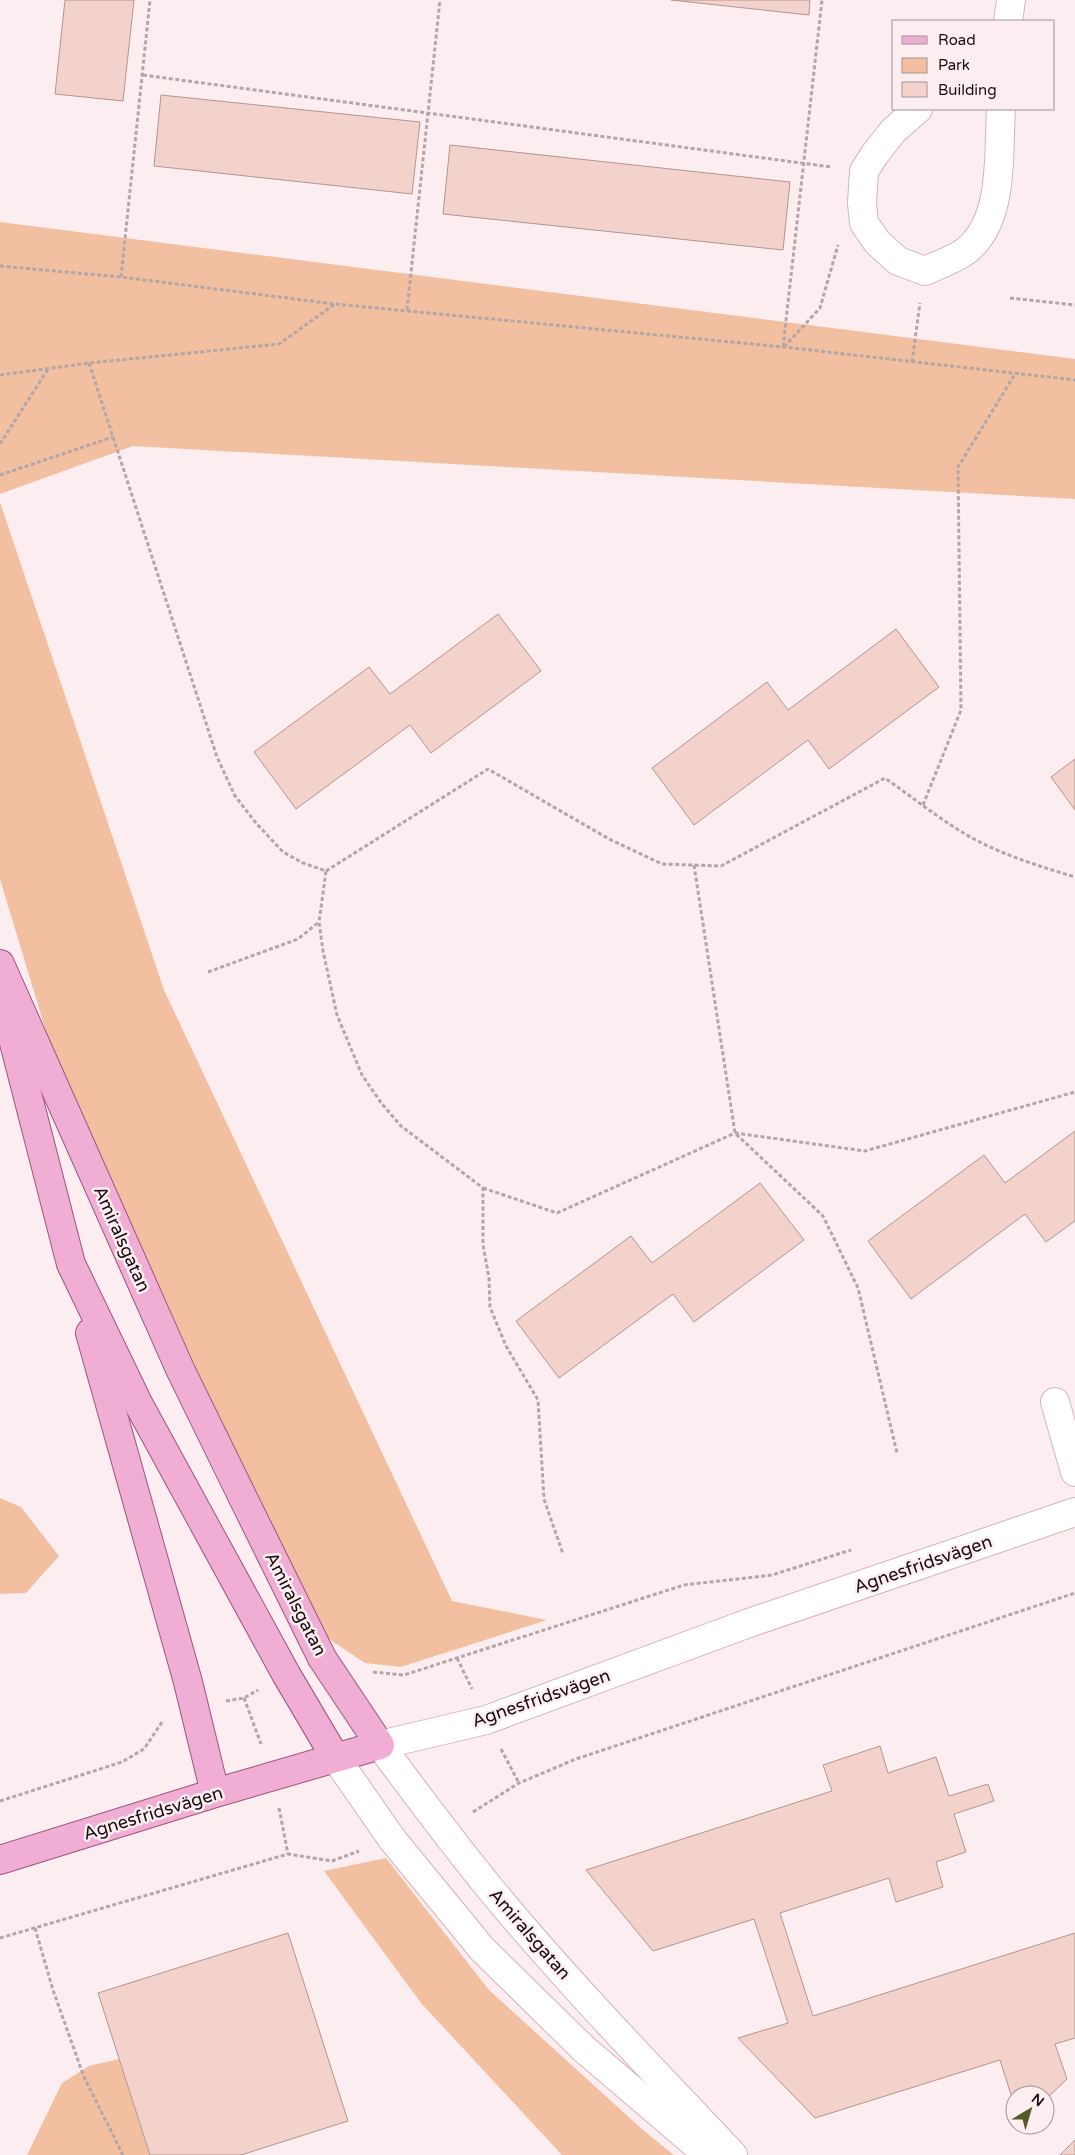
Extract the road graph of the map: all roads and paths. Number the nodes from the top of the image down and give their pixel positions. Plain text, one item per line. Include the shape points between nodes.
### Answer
1 (150, 0) edge
2 (440, 0) edge
3 (822, 0) edge
4 (1010, 0) edge
5 (1008, 20) edge
6 (142, 75) junction
7 (917, 110) edge
8 (1001, 110) edge
9 (428, 113) junction
10 (805, 163) junction
11 (864, 171) junction
12 (838, 244) dead end
13 (0, 266) edge
14 (925, 271) junction
15 (121, 277) junction
16 (1010, 298) dead end
17 (335, 304) junction
18 (1075, 305) edge
19 (407, 310) junction
20 (783, 347) junction
21 (912, 362) junction
22 (89, 363) junction
23 (49, 368) junction
24 (1015, 374) junction
25 (0, 375) edge
26 (1075, 380) edge
27 (113, 437) junction
28 (0, 444) edge
29 (0, 476) edge
30 (924, 805) junction
31 (694, 865) junction
32 (326, 871) junction
33 (1075, 877) edge
34 (319, 922) junction
35 (0, 964) edge
36 (208, 972) dead end
37 (0, 990) edge
38 (1075, 1092) edge
39 (734, 1133) junction
40 (482, 1188) junction
41 (71, 1264) junction
42 (1056, 1402) dead end
43 (897, 1453) dead end
44 (1075, 1472) edge
45 (1075, 1512) edge
46 (857, 1548) dead end
47 (563, 1554) dead end
48 (1075, 1593) edge
49 (457, 1658) dead end
50 (380, 1746) junction
51 (335, 1757) junction
52 (216, 1793) junction
53 (439, 1824) junction
54 (392, 1838) junction
55 (0, 1860) edge
56 (35, 1928) junction
57 (0, 1938) edge
58 (123, 2155) edge
59 (708, 2155) edge
60 (733, 2155) edge

1 - 6 path
2 - 9 path
3 - 10 path
4 - 5 street
6 - 9 path
6 - 15 path
7 - 11 street via 894,131
8 - 14 street via 996,197 982,232 966,251
9 - 10 path
9 - 19 path
10 - 11 path
10 - 20 path
11 - 14 street via 864,222 877,242 898,261
12 - 20 path via 820,308
13 - 15 path
14 - 21 path
15 - 17 path
16 - 18 path
17 - 19 path
17 - 22 path via 278,344
19 - 20 path
20 - 21 path
21 - 24 path
22 - 23 path
22 - 27 path
23 - 25 path
23 - 28 path
24 - 26 path
24 - 30 path via 958,467 961,710
27 - 29 path
27 - 32 path via 217,757 235,796 283,852
30 - 31 path via 885,778 721,866
30 - 33 path via 987,846
31 - 32 path via 662,864 609,839 488,769
31 - 39 path
32 - 34 path
34 - 36 path via 298,939
34 - 40 path via 337,1015 362,1075 401,1126
35 - 50 main road, Amiralsgatan via 180,1369 322,1658
37 - 41 main road
38 - 39 path via 865,1150
39 - 40 path via 557,1214
39 - 43 path via 823,1216 858,1288
40 - 47 path via 490,1307 506,1346 538,1400 544,1499
41 - 51 main road via 139,1405
41 - 52 main road
42 - 44 street
45 - 50 street, Agnesfridsvägen via 749,1623 493,1717
46 - 49 path via 772,1575 684,1585
48 - 53 path via 576,1759 519,1783 480,1810
50 - 51 main road, Agnesfridsvägen
50 - 53 street, Amiralsgatan
51 - 52 main road, Agnesfridsvägen
51 - 54 street
52 - 55 main road, Agnesfridsvägen
53 - 60 street, Amiralsgatan via 494,1893 606,2021
54 - 56 path via 332,1860 288,1854
54 - 59 street via 489,1955 584,2049
56 - 57 path
56 - 58 path via 84,2077

